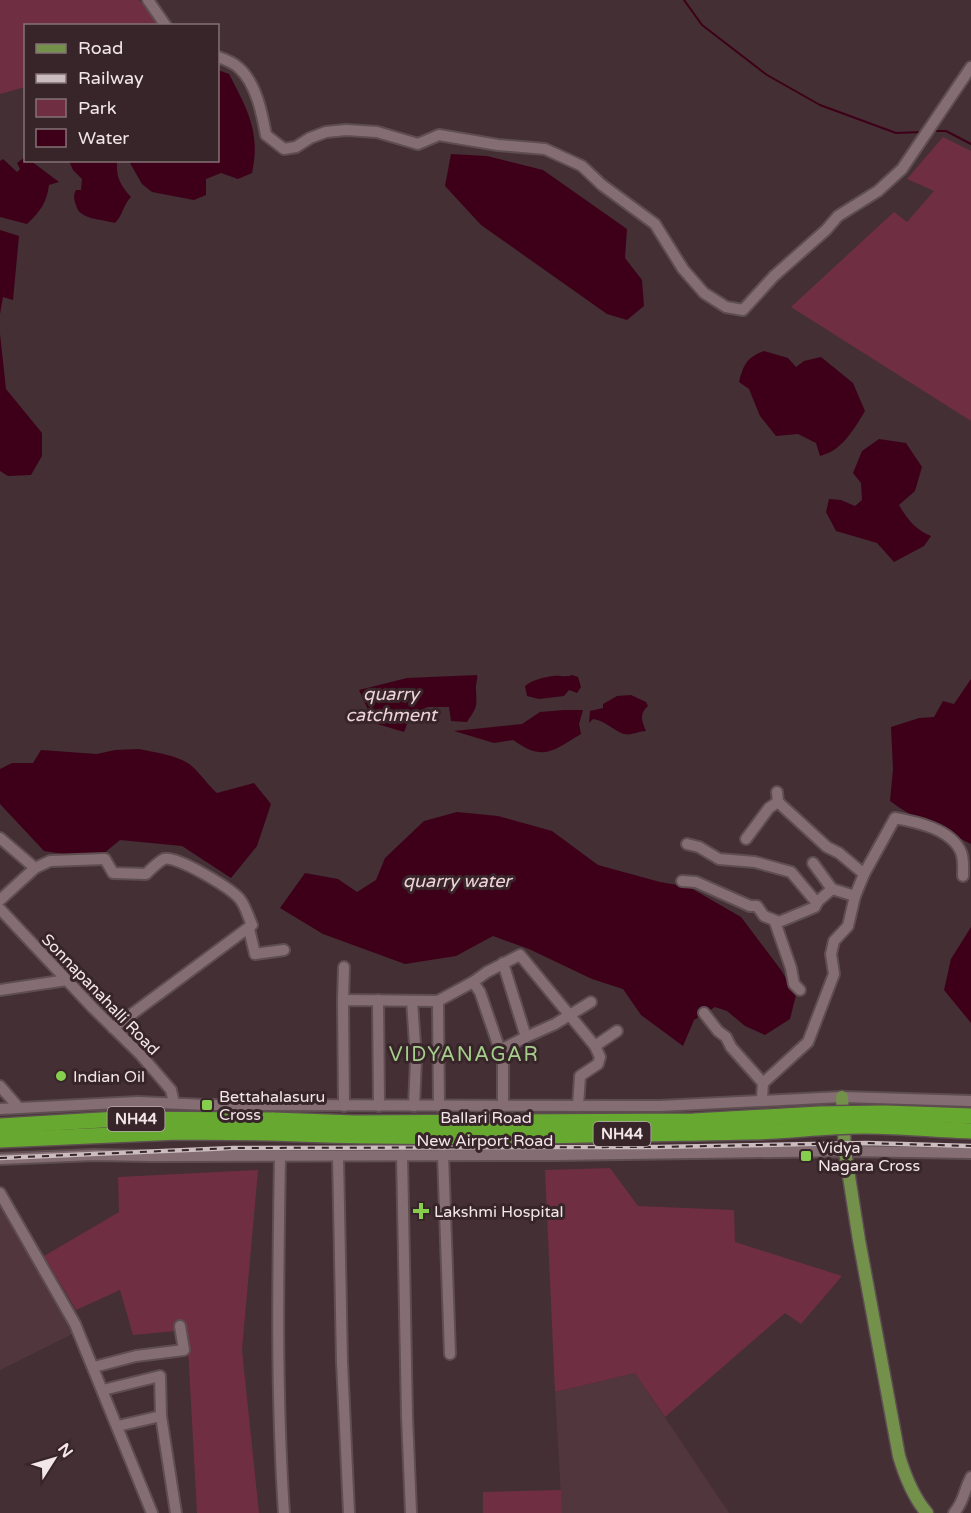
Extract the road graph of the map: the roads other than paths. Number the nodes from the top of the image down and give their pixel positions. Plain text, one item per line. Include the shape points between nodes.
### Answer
1 (148, 0) edge
2 (165, 24) edge
3 (219, 58) edge
4 (971, 67) edge
5 (0, 839) edge
6 (746, 839) dead end
7 (687, 844) dead end
8 (813, 863) dead end
9 (35, 868) junction
10 (864, 874) junction
11 (963, 876) dead end
12 (682, 880) dead end
13 (832, 889) junction
14 (855, 896) junction
15 (0, 900) edge
16 (817, 903) junction
17 (0, 909) edge
18 (775, 922) junction
19 (249, 929) junction
20 (284, 950) dead end
21 (503, 963) junction
22 (344, 967) dead end
23 (67, 980) junction
24 (473, 982) junction
25 (0, 990) edge
26 (800, 990) dead end
27 (343, 1000) junction
28 (378, 1000) junction
29 (412, 1001) junction
30 (438, 1001) junction
31 (591, 1002) dead end
32 (704, 1013) dead end
33 (570, 1016) junction
34 (113, 1028) junction
35 (617, 1031) dead end
36 (526, 1037) junction
37 (595, 1046) junction
38 (500, 1050) junction
39 (763, 1083) junction
40 (0, 1086) edge
41 (842, 1097) junction
42 (762, 1098) dead end
43 (971, 1101) edge
44 (174, 1103) junction
45 (344, 1106) junction
46 (379, 1106) junction
47 (414, 1106) junction
48 (439, 1106) junction
49 (503, 1106) junction
50 (579, 1106) junction
51 (19, 1108) junction
52 (0, 1109) edge
53 (971, 1116) edge
54 (0, 1126) edge
55 (272, 1126) junction
56 (971, 1131) edge
57 (0, 1140) edge
58 (845, 1150) junction
59 (971, 1153) edge
60 (443, 1154) junction
61 (402, 1155) junction
62 (280, 1156) junction
63 (338, 1156) junction
64 (0, 1159) edge
65 (0, 1193) edge
66 (180, 1326) dead end
67 (450, 1354) dead end
68 (94, 1367) junction
69 (103, 1390) junction
70 (161, 1416) junction
71 (118, 1426) junction
72 (971, 1477) edge
73 (967, 1502) edge
74 (152, 1513) edge
75 (176, 1513) edge
76 (284, 1513) edge
77 (349, 1513) edge
78 (411, 1513) edge
79 (927, 1513) edge
80 (954, 1513) edge

1 - 2 street
3 - 4 street via 239,68 254,89 266,135 284,149 326,132 346,130 377,132 418,144 439,135 545,149 582,166 655,224 683,269 704,293 726,307 743,310 838,216 878,191 902,169
5 - 9 street
6 - 10 street via 778,797 827,847
7 - 16 street via 719,859 754,861 791,872
8 - 13 street
9 - 15 street
9 - 19 street via 50,861 105,859 113,873 146,874 170,859 193,868 240,898 252,926
10 - 11 street via 895,818 913,821 953,840 962,859
10 - 14 street
12 - 18 street via 757,906
13 - 14 street
13 - 16 street
14 - 39 street via 848,926 834,941 834,974 808,1042
16 - 18 street via 815,908
17 - 23 street, Sonnapanahalli Road
18 - 26 street via 794,984
19 - 20 street via 255,954
19 - 34 street
21 - 24 street
21 - 33 street via 520,955
21 - 36 street
22 - 27 street
23 - 25 street
23 - 34 street, Sonnapanahalli Road
24 - 30 street
24 - 38 street
27 - 28 street
27 - 45 street
28 - 29 street
28 - 46 street
29 - 30 street
29 - 47 street
30 - 48 street
31 - 33 street
32 - 39 street
33 - 36 street
33 - 37 street
34 - 44 street, Sonnapanahalli Road via 171,1090
35 - 37 street
36 - 38 street
37 - 50 street via 600,1057 598,1064 580,1076
38 - 49 street
39 - 42 street
40 - 51 street
41 - 43 street
41 - 50 street
41 - 58 main road
44 - 45 street
44 - 51 street
45 - 46 street
46 - 47 street
47 - 48 street
48 - 49 street
49 - 50 street
51 - 52 street
53 - 55 highway, Ballari Road / NH44, bridge via 885,1113 694,1121
54 - 55 highway, Ballari Road / NH44 via 118,1119
55 - 56 highway, Ballari Road / NH44, bridge via 346,1136 776,1132 867,1126
55 - 57 highway, Ballari Road / NH44
58 - 59 street, New Airport Road
58 - 60 street, New Airport Road
58 - 79 main road via 899,1455 906,1477
60 - 61 street, New Airport Road
60 - 67 street
61 - 63 street, New Airport Road
61 - 78 street
62 - 63 street, New Airport Road
62 - 64 street, New Airport Road
62 - 76 street via 278,1433
63 - 77 street
65 - 68 street via 75,1324
66 - 68 street via 184,1350 136,1356
68 - 69 street
69 - 70 street via 160,1376
69 - 71 street
70 - 71 street
70 - 75 street
71 - 74 street
72 - 73 street via 965,1488
73 - 80 street

